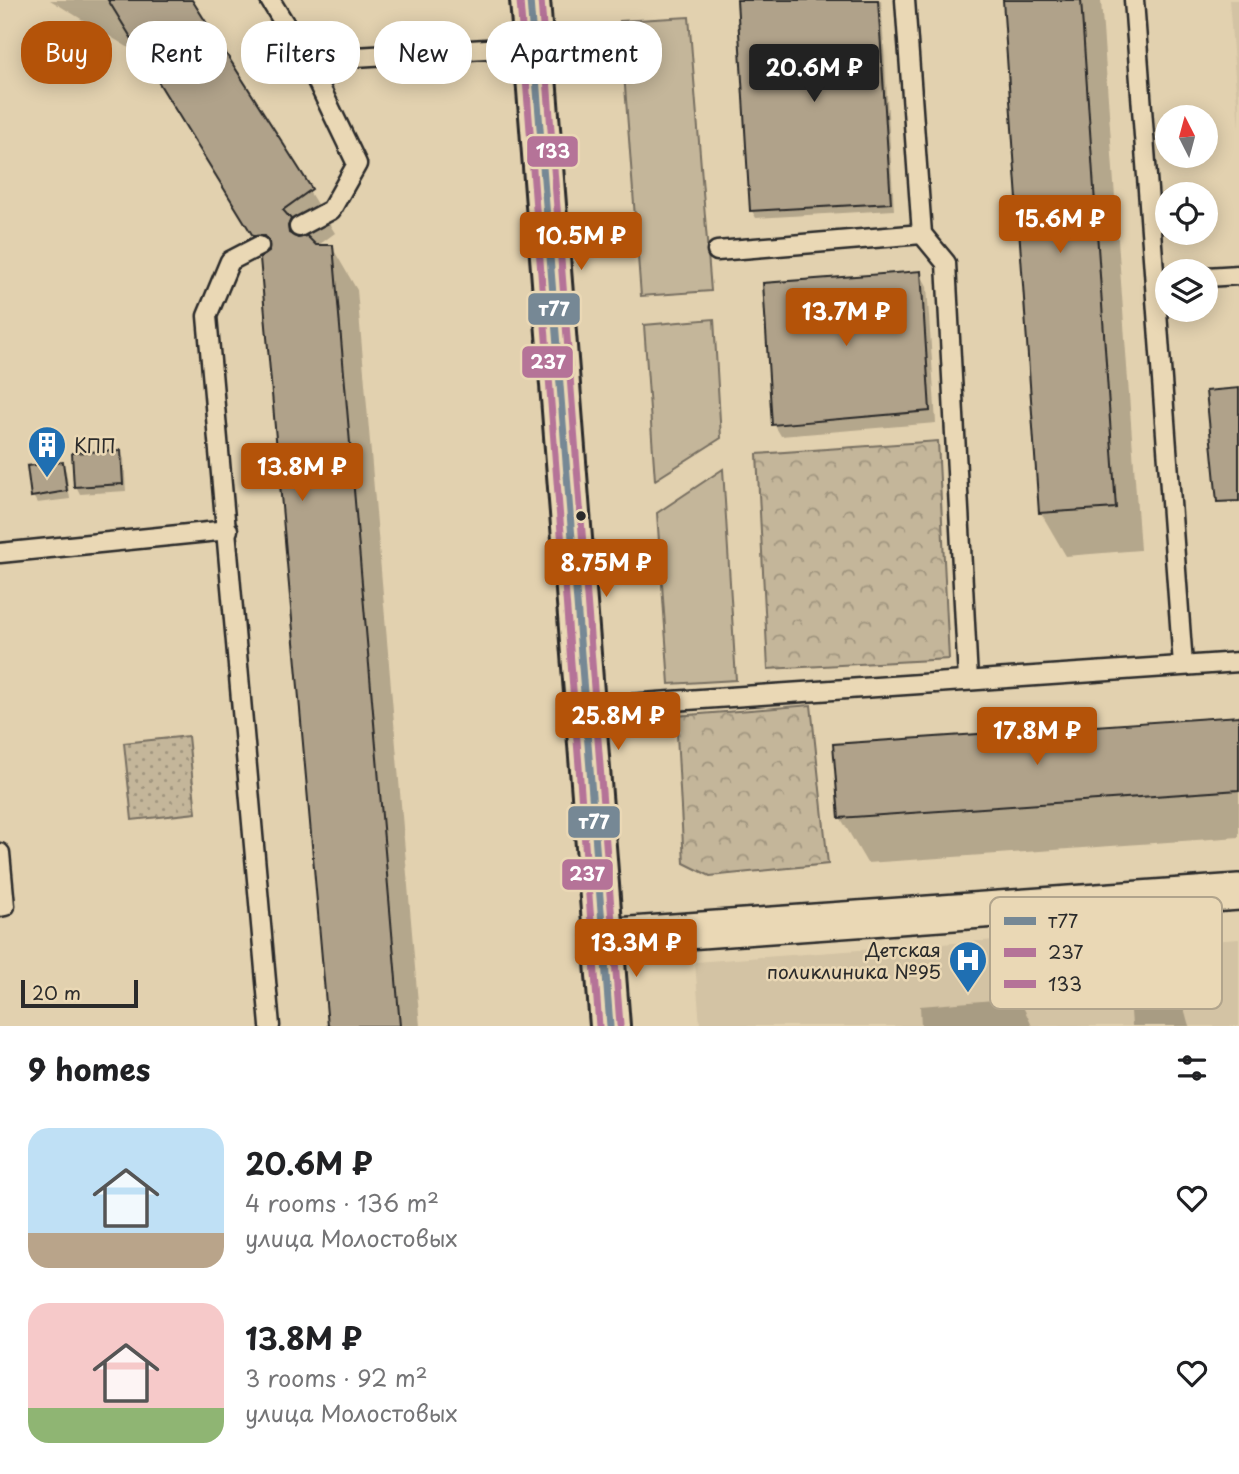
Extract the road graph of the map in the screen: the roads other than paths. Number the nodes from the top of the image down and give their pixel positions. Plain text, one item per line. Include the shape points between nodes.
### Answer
1 (271, 0) edge
2 (530, 0) edge
3 (905, 0) edge
4 (1134, 0) edge
5 (284, 21) edge
6 (532, 21) edge
7 (486, 49) edge
8 (360, 57) edge
9 (319, 84) edge
10 (537, 84) edge
11 (299, 227) dead end
12 (922, 234) junction
13 (259, 246) dead end
14 (717, 251) dead end
15 (1159, 259) edge
16 (1239, 275) edge
17 (1218, 277) edge
18 (1163, 322) edge
19 (228, 530) junction
20 (0, 553) edge
21 (1239, 662) edge
22 (1183, 666) junction
23 (968, 680) junction
24 (585, 707) junction
25 (0, 853) edge
26 (1239, 892) edge
27 (1168, 897) edge
28 (0, 906) edge
29 (990, 910) edge
30 (603, 937) junction
31 (270, 1026) edge
32 (610, 1026) edge

1 - 5 lane
2 - 6 street
3 - 12 lane
4 - 15 lane
7 - 8 lane
9 - 11 lane via 357,164 331,210
10 - 24 street
12 - 14 lane
12 - 23 lane via 946,263
13 - 19 lane via 230,261 207,316
16 - 17 lane
18 - 22 lane
19 - 20 lane
19 - 31 lane
21 - 22 lane
22 - 23 lane
23 - 24 lane
24 - 30 street
25 - 28 lane via 5,906
26 - 27 street
29 - 30 street
30 - 32 street

